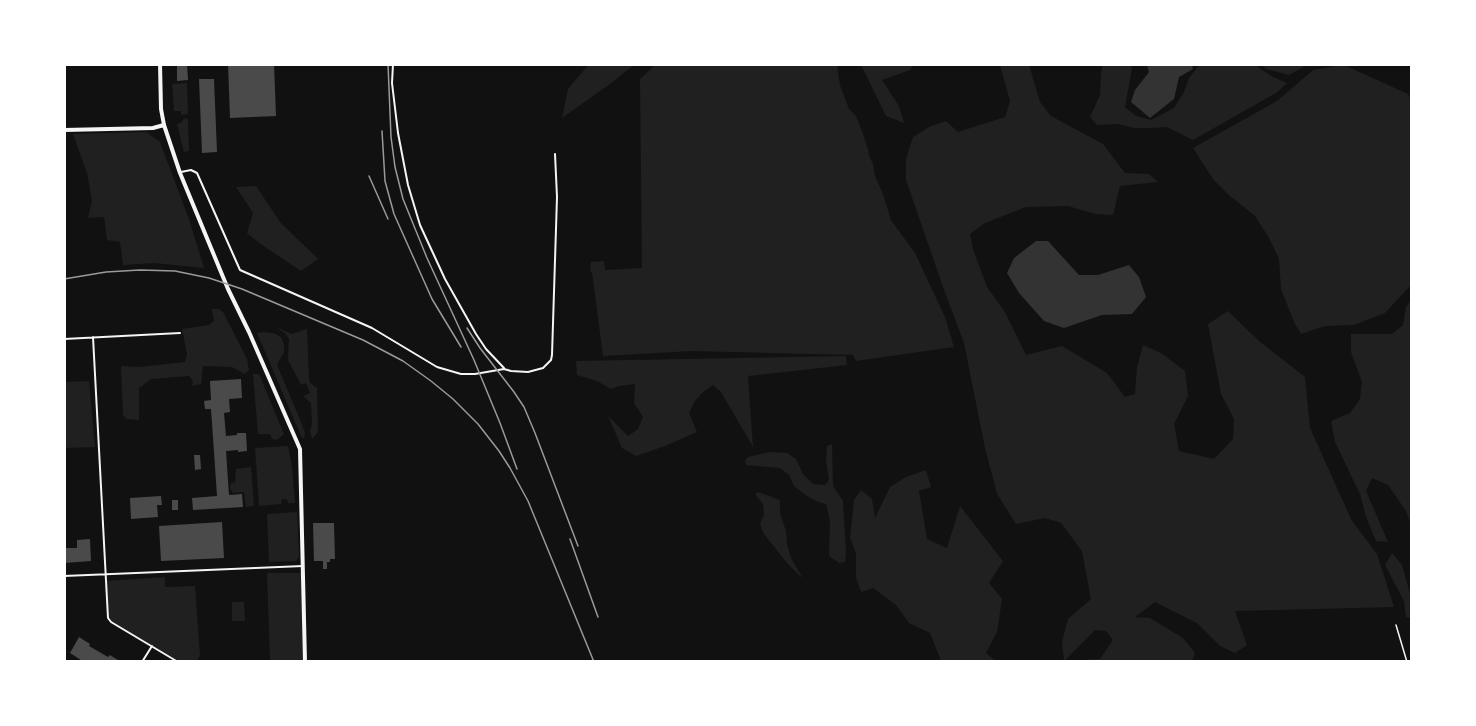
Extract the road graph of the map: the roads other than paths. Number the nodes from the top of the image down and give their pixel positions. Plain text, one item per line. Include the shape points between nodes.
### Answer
1 (160, 64) edge
2 (393, 64) edge
3 (164, 125) junction
4 (64, 130) edge
5 (555, 154) dead end
6 (180, 173) junction
7 (180, 333) dead end
8 (93, 338) junction
9 (64, 339) edge
10 (504, 369) junction
11 (303, 566) junction
12 (105, 574) junction
13 (64, 576) edge
14 (1396, 625) dead end
15 (152, 646) junction
16 (142, 662) edge
17 (178, 662) edge
18 (305, 662) edge
19 (1407, 662) edge

1 - 3 main road
2 - 10 street via 398,133 420,225 476,334
3 - 4 main road
3 - 6 main road
5 - 10 street via 551,360 538,370
6 - 10 street via 197,173 240,270 372,328 437,367 460,374
6 - 11 main road via 300,449
7 - 8 street
8 - 9 street
8 - 12 street
11 - 12 street
11 - 18 main road
12 - 13 street
12 - 15 street via 108,618
14 - 19 lane
15 - 16 street
15 - 17 street

